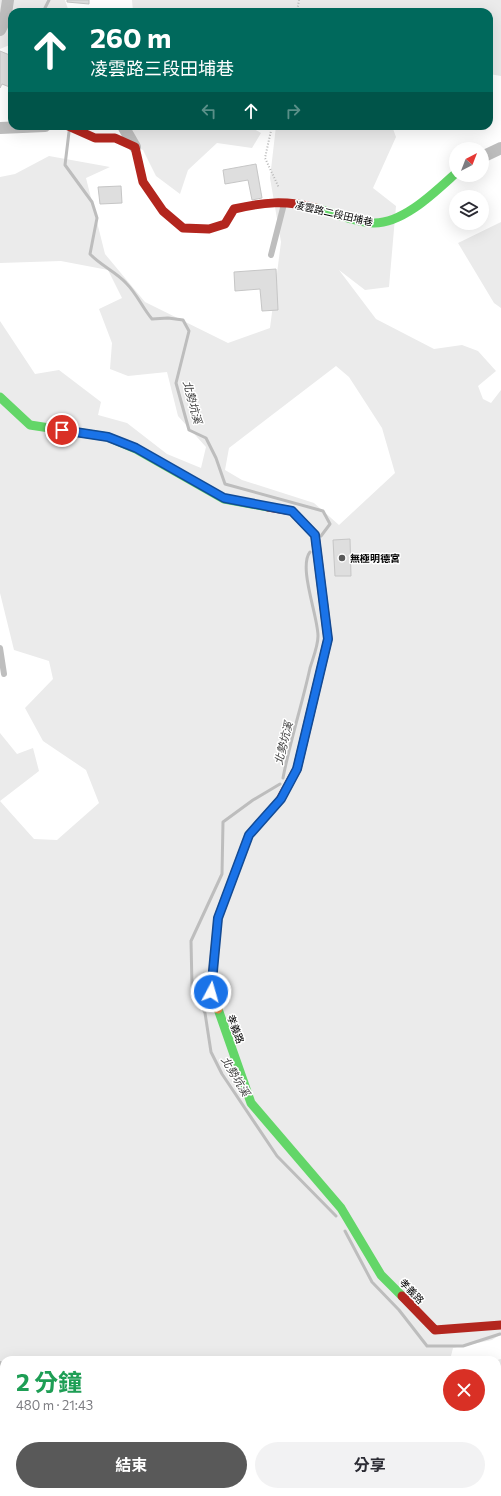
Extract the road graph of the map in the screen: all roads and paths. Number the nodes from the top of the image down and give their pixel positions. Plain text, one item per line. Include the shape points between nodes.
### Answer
1 (8, 0) edge
2 (0, 30) edge
3 (77, 130) edge
4 (125, 130) edge
5 (271, 130) edge
6 (135, 147) junction
7 (501, 148) edge
8 (489, 154) edge
9 (449, 179) edge
10 (285, 202) junction
11 (272, 255) dead end
12 (0, 397) edge
13 (0, 648) edge
14 (4, 674) dead end
15 (501, 1325) edge

1 - 2 street via 5,20
3 - 6 street via 95,138 116,138
4 - 6 street, 凌雲路二段田埔巷
5 - 10 path via 265,158
6 - 10 street, 凌雲路二段田埔巷 via 143,182 163,212 183,228 209,229 225,224 234,209 262,202
7 - 8 street
9 - 10 street, 凌雲路二段田埔巷 via 401,216 378,223
10 - 11 lane
12 - 15 street, 孝義路 via 30,425 108,437 136,448 224,498 292,511 315,535 328,639 297,769 281,799 249,835 218,918 211,992 251,1103 341,1208 381,1275 434,1330
13 - 14 lane

